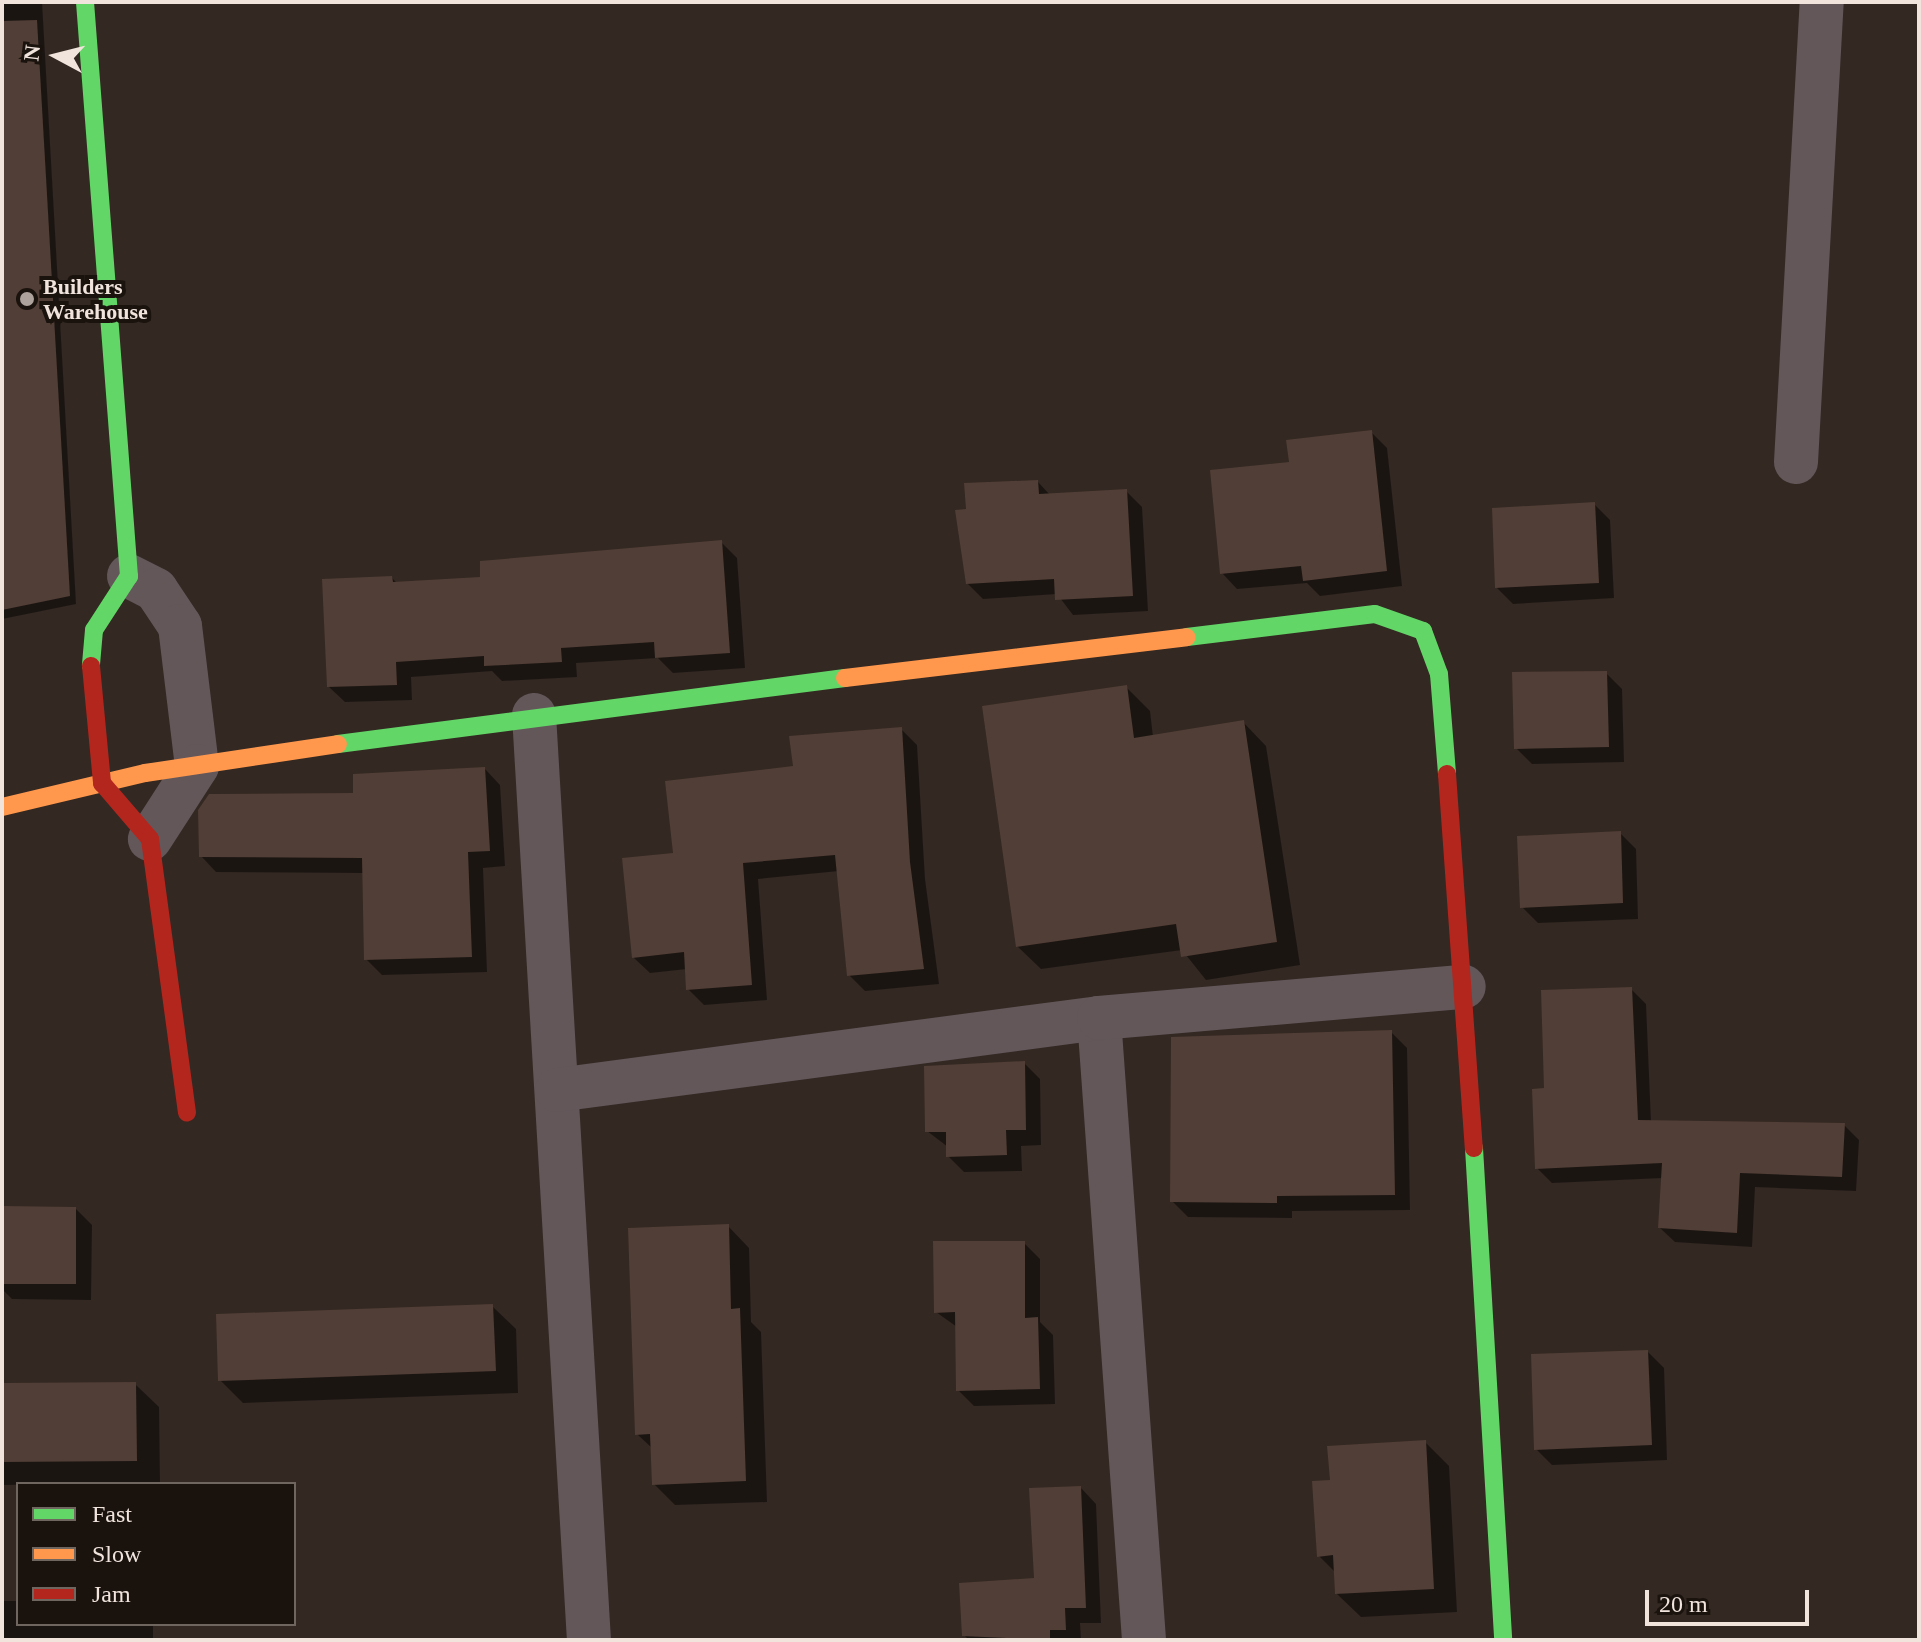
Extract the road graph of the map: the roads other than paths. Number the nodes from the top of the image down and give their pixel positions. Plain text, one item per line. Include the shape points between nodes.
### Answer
1 (85, 2) edge
2 (1822, 2) edge
3 (1796, 462) dead end
4 (129, 576) junction
5 (534, 715) junction
6 (197, 766) junction
7 (102, 783) junction
8 (2, 807) edge
9 (150, 839) junction
10 (1464, 987) junction
11 (1099, 1018) junction
12 (557, 1090) junction
13 (187, 1113) dead end
14 (589, 1640) edge
15 (1144, 1640) edge
16 (1503, 1640) edge

1 - 4 street
2 - 3 street
4 - 6 street via 156,590 180,626
4 - 7 street via 94,630 91,673
5 - 6 street
5 - 10 street via 1375,614 1423,631 1439,674
5 - 12 street
6 - 7 street
6 - 9 street
7 - 8 street
7 - 9 street
9 - 13 street
10 - 11 street
10 - 16 street
11 - 12 street
11 - 15 street
12 - 14 street

